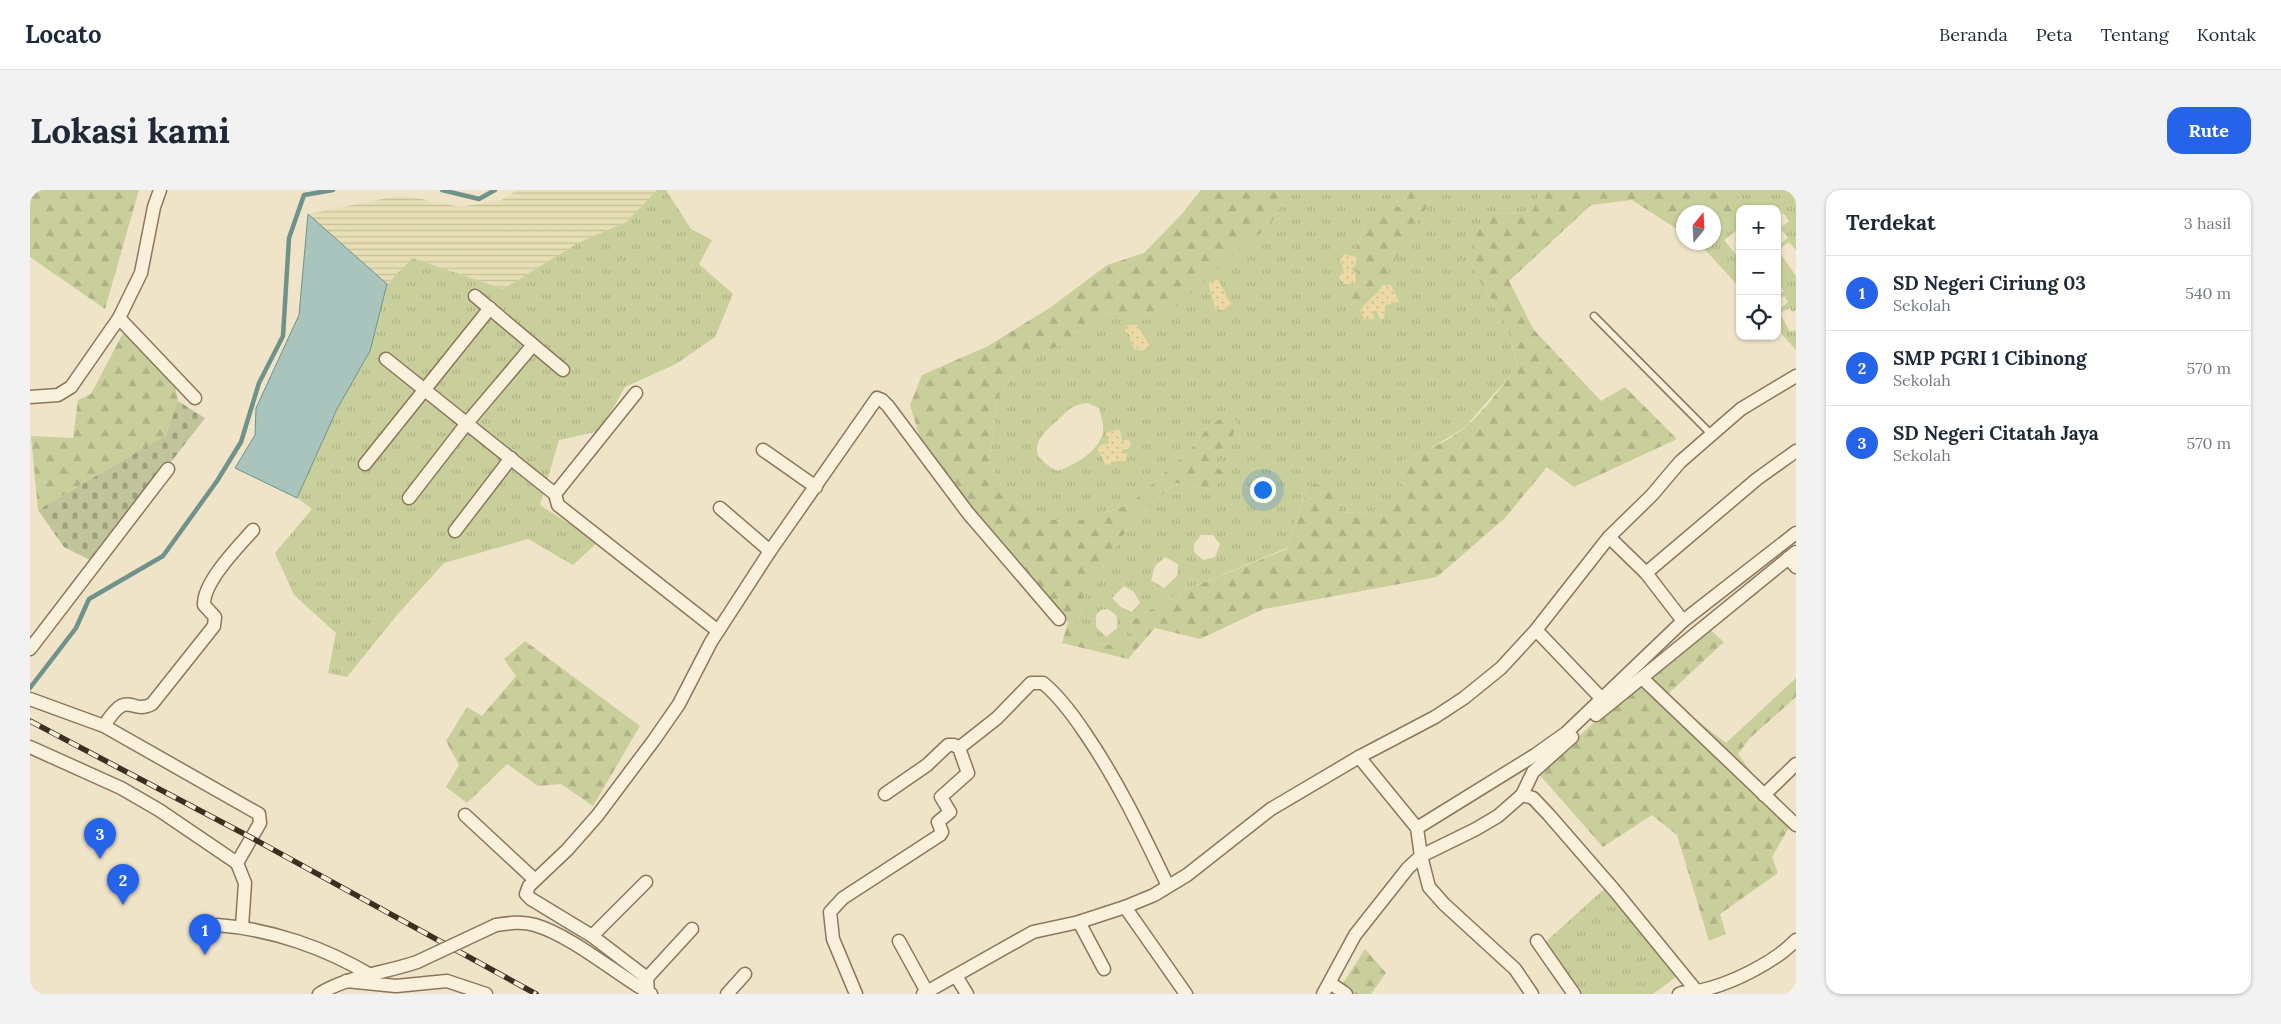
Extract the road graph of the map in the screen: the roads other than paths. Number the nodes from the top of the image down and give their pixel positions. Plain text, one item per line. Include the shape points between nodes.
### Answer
1 (160, 190) edge
2 (475, 296) dead end
3 (490, 308) junction
4 (1594, 316) dead end
5 (119, 318) junction
6 (533, 345) junction
7 (386, 359) dead end
8 (562, 370) dead end
9 (1796, 376) edge
10 (424, 389) junction
11 (636, 393) dead end
12 (30, 397) edge
13 (195, 398) dead end
14 (466, 423) junction
15 (1711, 434) junction
16 (762, 450) dead end
17 (1796, 451) edge
18 (511, 458) junction
19 (364, 464) dead end
20 (168, 469) dead end
21 (816, 487) junction
22 (556, 494) junction
23 (409, 498) dead end
24 (720, 508) dead end
25 (253, 530) dead end
26 (455, 531) dead end
27 (1796, 534) edge
28 (1610, 537) junction
29 (770, 551) junction
30 (1793, 559) edge
31 (1646, 573) junction
32 (1059, 619) dead end
33 (1683, 621) junction
34 (718, 630) junction
35 (1536, 630) junction
36 (30, 649) edge
37 (1642, 678) junction
38 (30, 699) edge
39 (1602, 699) junction
40 (104, 726) junction
41 (30, 747) edge
42 (959, 748) junction
43 (1359, 757) junction
44 (1796, 764) edge
45 (886, 794) dead end
46 (1522, 795) junction
47 (1764, 795) junction
48 (465, 815) dead end
49 (1796, 825) edge
50 (1417, 828) junction
51 (1421, 856) junction
52 (237, 863) junction
53 (535, 880) junction
54 (646, 882) dead end
55 (1168, 886) junction
56 (1125, 908) junction
57 (1079, 922) junction
58 (217, 925) dead end
59 (242, 927) junction
60 (692, 929) dead end
61 (592, 936) junction
62 (1796, 940) edge
63 (899, 941) dead end
64 (1536, 941) dead end
65 (1104, 969) dead end
66 (745, 974) dead end
67 (372, 976) junction
68 (956, 976) junction
69 (647, 978) junction
70 (346, 981) junction
71 (1326, 989) edge
72 (650, 993) edge
73 (925, 993) edge
74 (1698, 993) edge
75 (319, 994) edge
76 (486, 994) edge
77 (727, 994) edge
78 (856, 994) edge
79 (967, 994) edge
80 (1186, 994) edge
81 (1346, 994) edge
82 (1532, 994) edge
83 (1574, 994) edge
84 (1679, 994) edge

1 - 5 street via 141,272
2 - 3 street
3 - 6 street
3 - 10 street
4 - 15 lane
5 - 12 street via 71,387 58,395
5 - 13 street
6 - 8 street
6 - 14 street
7 - 10 street
9 - 15 street via 1742,409
10 - 14 street
10 - 19 street
11 - 22 street
14 - 18 street
14 - 23 street
15 - 28 street via 1680,462
16 - 21 street
17 - 31 street via 1757,479
18 - 22 street
18 - 26 street
20 - 36 street
21 - 29 street
21 - 32 street via 875,400 880,398 968,513
22 - 34 street via 558,505
24 - 29 street
25 - 40 street via 214,579 204,598 204,605 215,617 214,626 152,704 143,708 122,704
27 - 33 street
28 - 31 street
28 - 35 street
29 - 34 street
30 - 37 street
31 - 33 street
33 - 39 street
34 - 53 street via 679,704 654,740 585,830
35 - 39 street
35 - 43 street via 1500,668 1464,698
37 - 46 street via 1533,772
37 - 47 street
38 - 40 street
39 - 50 street via 1566,733 1535,755
40 - 52 street via 259,814 260,823
41 - 52 street via 121,788
42 - 45 street via 948,745 927,765
42 - 55 street via 997,718 1031,683 1043,683 1074,717 1098,752
42 - 78 street via 968,773 941,797 950,812 938,822 940,835 844,898 830,912 833,939
43 - 50 street
43 - 55 street via 1271,809 1187,875
44 - 47 street
46 - 51 street via 1498,816
46 - 74 street via 1533,798 1549,815
47 - 49 street
48 - 53 street
50 - 51 street
51 - 71 street via 1355,935
51 - 82 street via 1429,887 1515,969
52 - 59 street via 245,883
53 - 61 street via 526,894 531,899
54 - 61 street
55 - 56 street
56 - 57 street
56 - 80 street
57 - 65 street
57 - 68 street via 1033,932
58 - 59 street
59 - 67 street via 330,953
60 - 69 street
61 - 69 street
62 - 74 street via 1751,972
63 - 73 street
64 - 83 street
66 - 77 street
67 - 70 street
67 - 72 street, bridge via 416,962 496,925 522,923 545,929
68 - 73 street
68 - 79 street
69 - 72 street
70 - 75 street
70 - 76 street via 396,986 447,982
71 - 81 street
74 - 84 street

